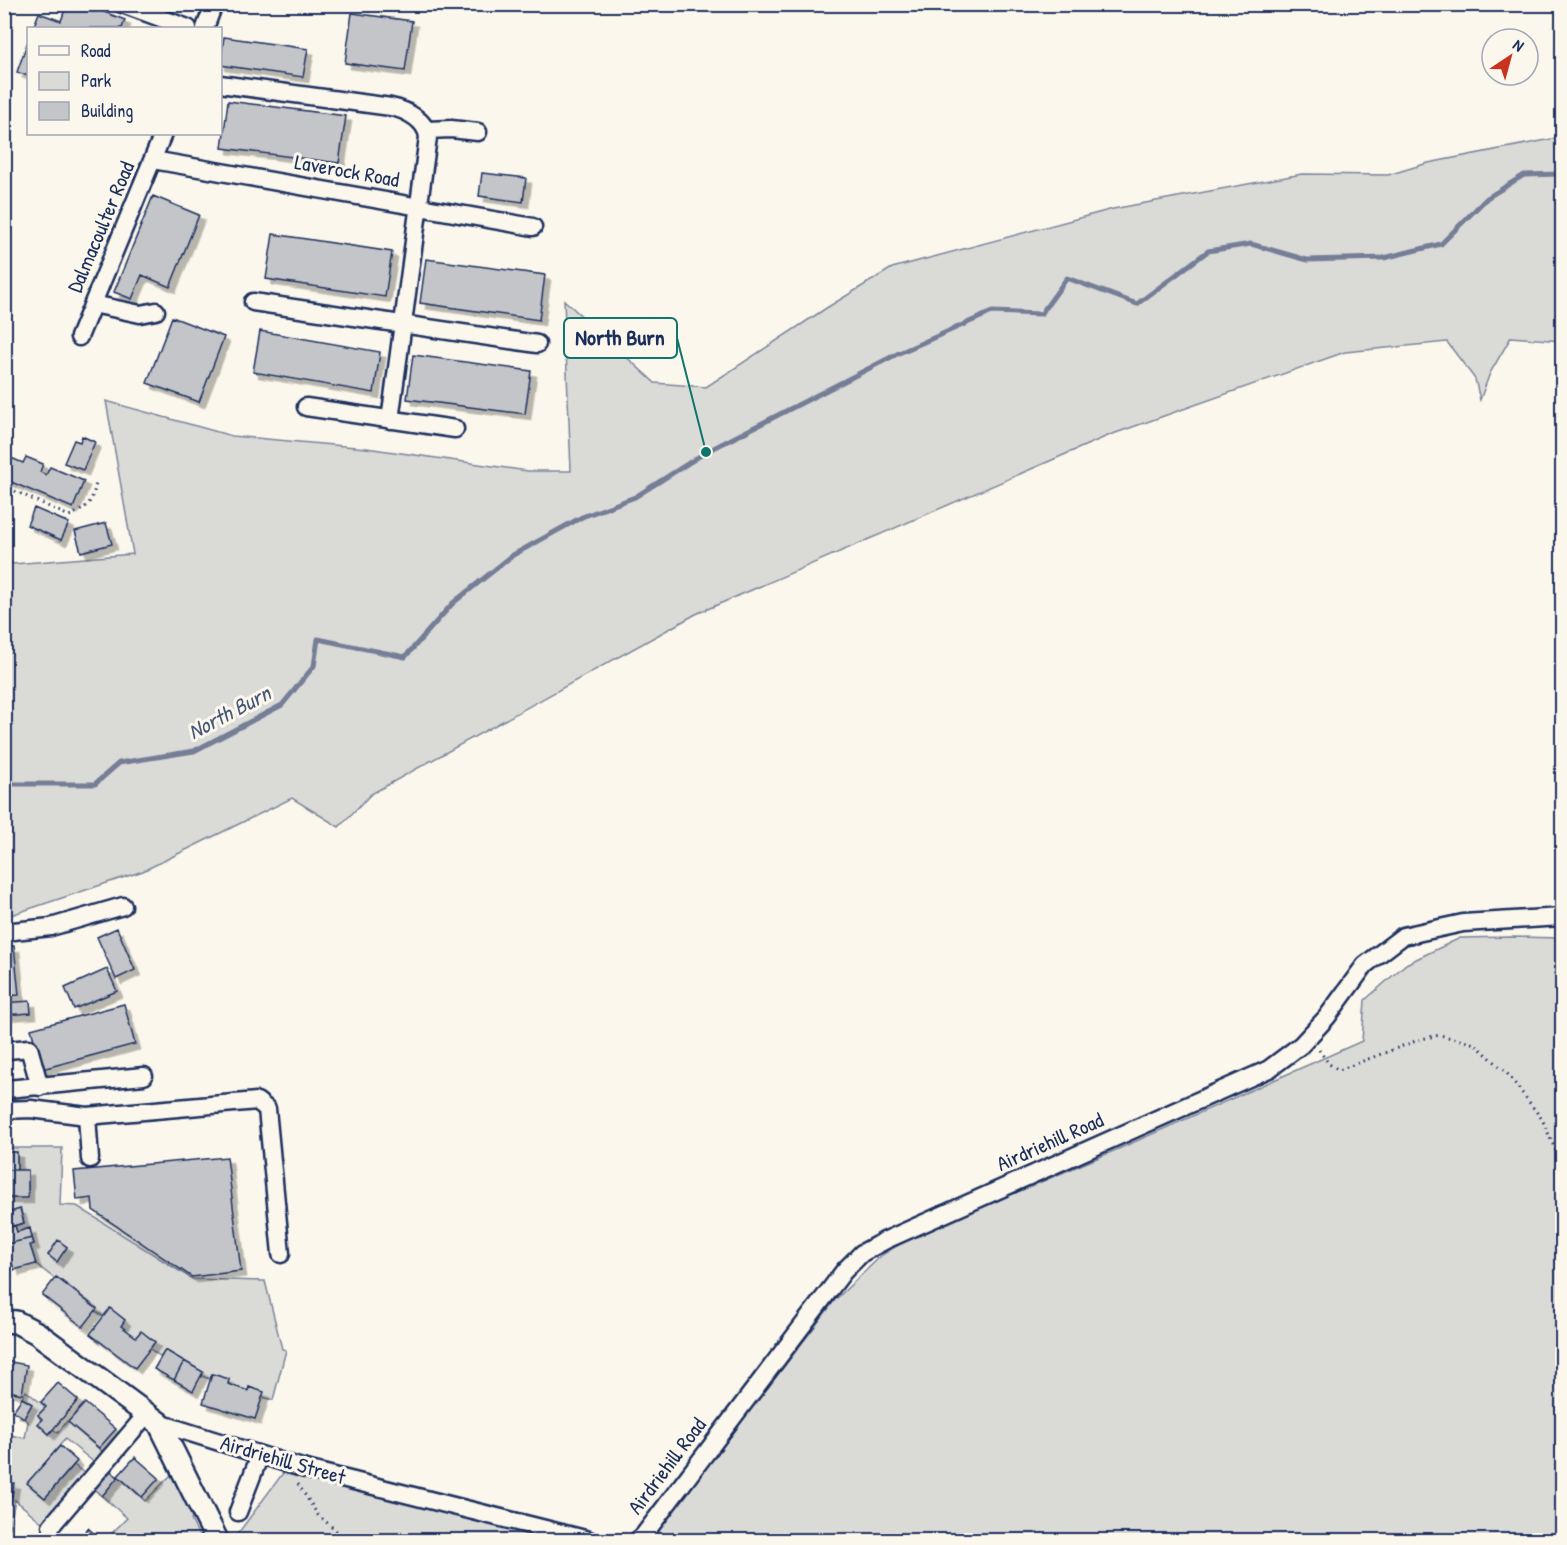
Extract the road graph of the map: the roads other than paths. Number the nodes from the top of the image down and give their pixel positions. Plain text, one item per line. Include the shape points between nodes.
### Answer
1 (122, 4) edge
2 (214, 4) edge
3 (185, 27) edge
4 (205, 27) edge
5 (222, 84) edge
6 (427, 130) junction
7 (478, 132) dead end
8 (163, 135) edge
9 (153, 160) junction
10 (420, 207) junction
11 (533, 227) dead end
12 (253, 302) dead end
13 (93, 303) junction
14 (156, 311) dead end
15 (402, 325) junction
16 (79, 337) dead end
17 (537, 344) dead end
18 (306, 407) dead end
19 (390, 420) junction
20 (455, 429) dead end
21 (123, 906) dead end
22 (1563, 917) edge
23 (4, 933) edge
24 (8, 1050) dead end
25 (144, 1076) dead end
26 (40, 1087) junction
27 (4, 1091) edge
28 (4, 1110) edge
29 (87, 1116) junction
30 (90, 1160) dead end
31 (281, 1254) dead end
32 (4, 1321) edge
33 (152, 1419) junction
34 (260, 1455) junction
35 (238, 1512) dead end
36 (51, 1526) dead end
37 (217, 1540) edge
38 (589, 1540) edge
39 (638, 1540) edge

1 - 3 street
2 - 4 street
5 - 6 street via 391,107 406,111
6 - 7 street
6 - 10 street
8 - 9 street, Dalmacoulter Road
9 - 10 street, Laverock Road
9 - 13 street, Dalmacoulter Road
10 - 11 street, Laverock Road
10 - 15 street
12 - 15 street
13 - 14 street via 140,314
13 - 16 street, Dalmacoulter Road
15 - 17 street
15 - 19 street
18 - 19 street
19 - 20 street
21 - 23 street via 51,927
22 - 39 street, Airdriehill Road via 1463,923 1403,936 1365,965 1315,1030 1269,1069 862,1253 844,1271
24 - 26 street via 29,1048
25 - 26 street
26 - 27 street
28 - 29 street
29 - 30 street
29 - 31 street via 257,1101 263,1104 267,1109
32 - 33 main road, Airdriehill Street via 16,1322 37,1333
33 - 34 street, Airdriehill Street
33 - 36 street
33 - 37 main road
34 - 35 street
34 - 38 street, Airdriehill Street

